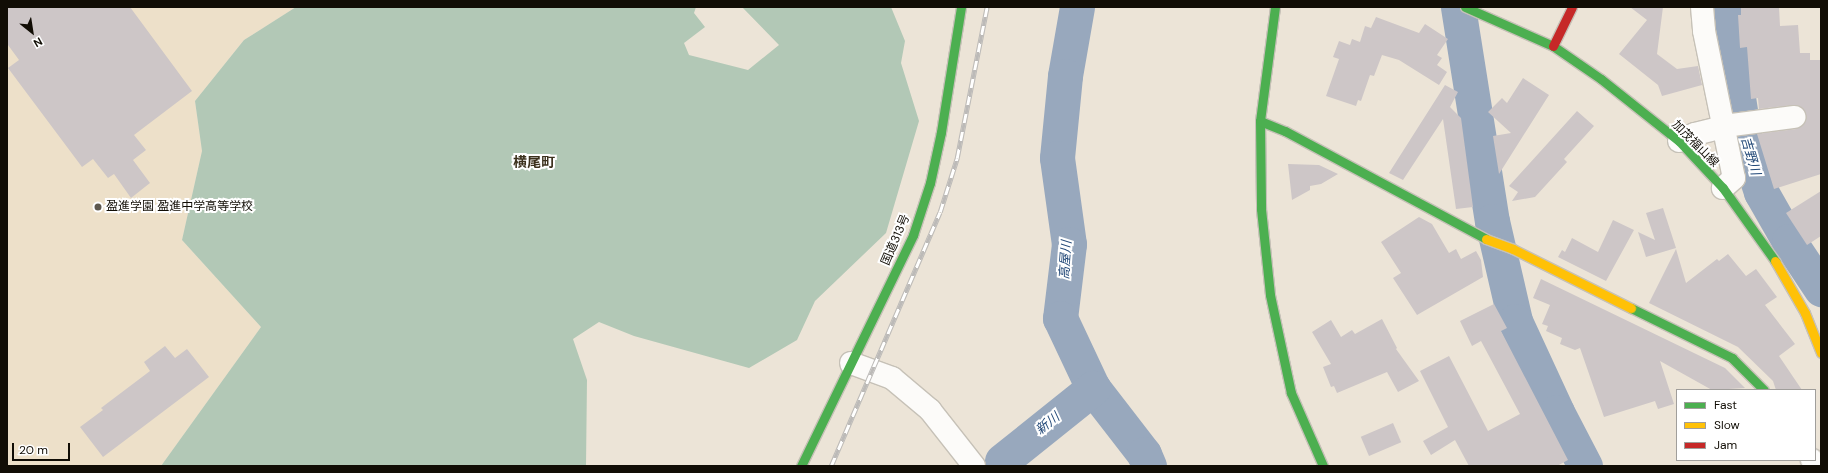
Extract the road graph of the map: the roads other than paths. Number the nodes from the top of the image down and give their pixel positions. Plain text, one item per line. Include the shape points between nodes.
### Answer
1 (961, 7) edge
2 (1275, 7) edge
3 (1466, 7) edge
4 (1572, 7) edge
5 (1702, 7) edge
6 (1552, 46) junction
7 (1794, 117) dead end
8 (1260, 121) junction
9 (1736, 124) junction
10 (1679, 141) junction
11 (1723, 188) junction
12 (1821, 353) edge
13 (851, 364) junction
14 (1763, 389) edge
15 (1821, 463) edge
16 (801, 466) edge
17 (974, 466) edge
18 (1323, 466) edge
19 (1816, 466) edge

1 - 13 main road, 国道313号 via 930,183 914,235
2 - 8 main road
3 - 6 main road, 加茂福山線
4 - 6 main road
5 - 9 street via 1704,31
6 - 10 main road, 加茂福山線 via 1601,79
7 - 9 street
8 - 14 main road via 1285,131 1486,239 1513,249 1732,358
8 - 18 main road via 1261,209 1270,295 1291,393
9 - 10 street
9 - 11 street via 1734,178
10 - 11 main road, 加茂福山線
11 - 12 main road, 加茂福山線 via 1767,248 1805,313
13 - 16 main road, 国道313号
13 - 17 street via 892,378 930,410
15 - 19 street

